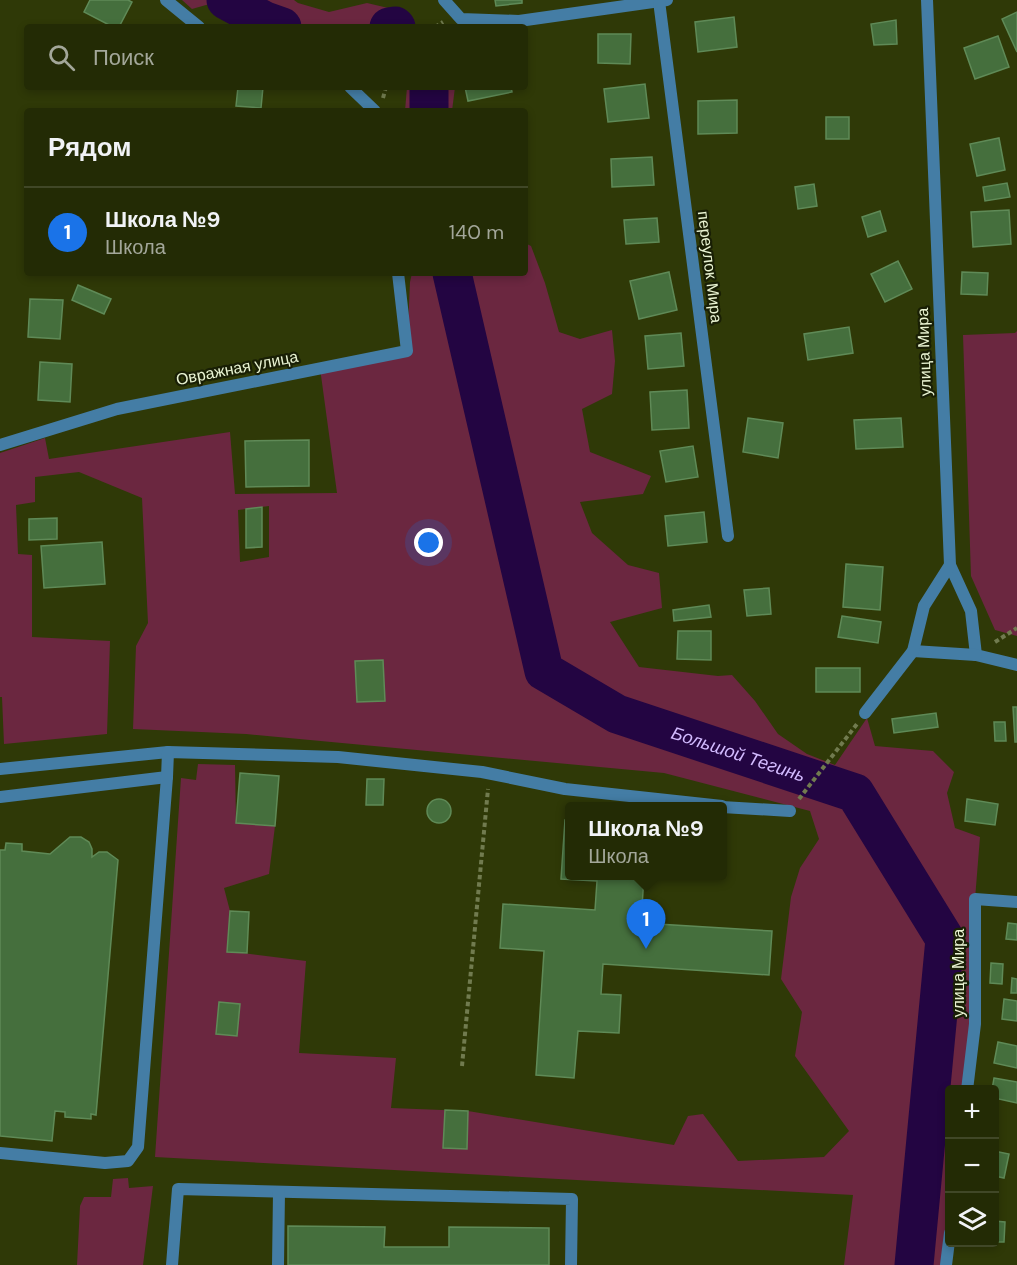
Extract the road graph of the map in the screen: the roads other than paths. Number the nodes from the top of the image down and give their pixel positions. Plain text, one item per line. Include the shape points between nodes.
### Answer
1 (166, 0) edge
2 (444, 0) edge
3 (927, 0) edge
4 (663, 1) edge
5 (195, 24) edge
6 (353, 90) edge
7 (372, 108) edge
8 (398, 276) edge
9 (0, 445) edge
10 (728, 536) dead end
11 (950, 565) junction
12 (913, 651) junction
13 (976, 655) junction
14 (1017, 664) edge
15 (865, 713) road end
16 (168, 752) junction
17 (0, 769) edge
18 (167, 777) junction
19 (0, 797) edge
20 (678, 802) edge
21 (727, 807) edge
22 (790, 811) road end
23 (1017, 902) edge
24 (967, 1085) edge
25 (0, 1154) edge
26 (279, 1192) junction
27 (948, 1247) edge
28 (172, 1265) edge
29 (278, 1265) edge
30 (571, 1265) edge
31 (946, 1265) edge

1 - 5 street
2 - 4 street, переулок Мира via 461,19 519,21
3 - 11 street, улица Мира
4 - 10 street, переулок Мира
6 - 7 street
8 - 9 street, Овражная улица via 407,351 117,409
11 - 12 street via 924,606
11 - 13 street, улица Мира via 971,611
12 - 13 street
12 - 15 street
13 - 14 street
16 - 17 street
16 - 18 street
16 - 20 street via 338,756 490,773 565,789
18 - 19 street
18 - 25 street via 138,1147 128,1161 105,1163
21 - 22 street
23 - 24 street, улица Мира via 975,899 975,1024
26 - 28 street via 178,1189
26 - 29 street
26 - 30 street via 572,1199
27 - 31 street

